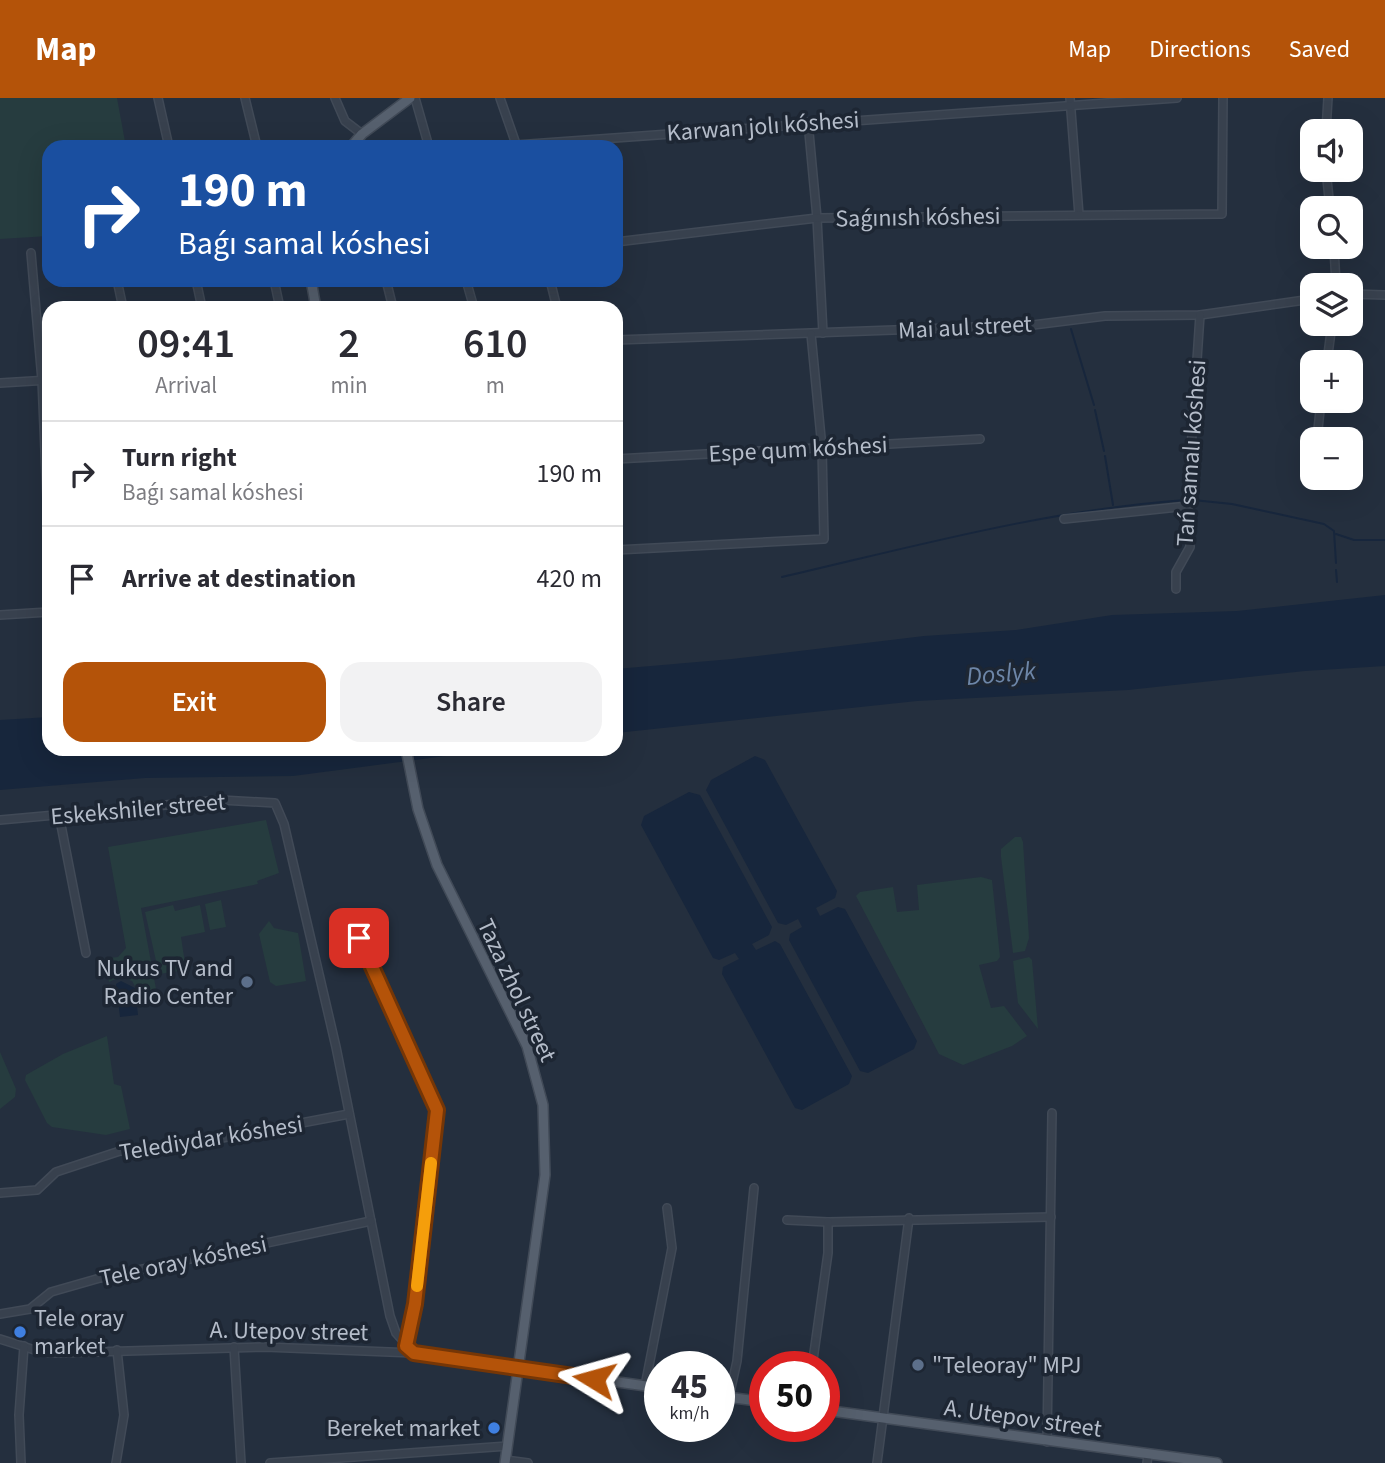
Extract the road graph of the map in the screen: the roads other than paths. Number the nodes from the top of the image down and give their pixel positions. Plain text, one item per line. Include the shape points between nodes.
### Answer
1 (158, 98) edge
2 (244, 98) edge
3 (335, 98) edge
4 (413, 98) edge
5 (500, 98) edge
6 (1177, 98) edge
7 (1223, 98) edge
8 (1328, 98) edge
9 (1070, 102) edge
10 (1327, 119) edge
11 (808, 122) junction
12 (362, 134) junction
13 (167, 140) edge
14 (255, 140) edge
15 (357, 140) edge
16 (427, 140) edge
17 (514, 140) edge
18 (589, 140) edge
19 (1079, 215) junction
20 (817, 218) junction
21 (623, 241) edge
22 (30, 253) dead end
23 (1363, 294) edge
24 (1385, 295) edge
25 (1300, 301) edge
26 (1200, 315) junction
27 (811, 334) junction
28 (823, 334) junction
29 (623, 340) edge
30 (42, 355) edge
31 (42, 380) edge
32 (0, 383) edge
33 (981, 439) dead end
34 (822, 448) junction
35 (623, 459) edge
36 (1188, 506) junction
37 (1064, 519) dead end
38 (623, 550) edge
39 (1175, 589) dead end
40 (42, 612) edge
41 (0, 615) edge
42 (407, 756) edge
43 (59, 815) junction
44 (0, 820) edge
45 (359, 938) dead end
46 (86, 953) dead end
47 (1052, 1112) dead end
48 (349, 1114) junction
49 (754, 1188) dead end
50 (0, 1192) edge
51 (667, 1208) dead end
52 (1051, 1217) junction
53 (909, 1218) junction
54 (787, 1220) dead end
55 (371, 1221) junction
56 (828, 1222) junction
57 (0, 1314) edge
58 (0, 1339) edge
59 (23, 1346) junction
60 (406, 1346) junction
61 (234, 1347) junction
62 (117, 1350) junction
63 (652, 1351) edge
64 (815, 1351) edge
65 (414, 1353) junction
66 (735, 1367) edge
67 (519, 1368) junction
68 (644, 1386) edge
69 (840, 1412) edge
70 (884, 1418) junction
71 (1047, 1442) junction
72 (508, 1446) junction
73 (1148, 1459) edge
74 (505, 1462) edge
75 (21, 1463) edge
76 (116, 1463) edge
77 (241, 1463) edge
78 (270, 1463) edge
79 (528, 1463) edge
80 (877, 1463) edge
81 (1217, 1463) edge

1 - 13 street
2 - 14 street
3 - 12 street via 345,121
4 - 12 main road
4 - 16 street
5 - 17 street
6 - 9 street, Karwan jolı kóshesi
7 - 19 street, Saǵınısh kóshesi via 1222,214
8 - 10 street
9 - 11 street, Karwan jolı kóshesi
9 - 19 street
11 - 18 street, Karwan jolı kóshesi
11 - 20 street
12 - 15 main road
19 - 20 street, Saǵınısh kóshesi
20 - 21 street, Saǵınısh kóshesi
20 - 28 street
22 - 30 street
23 - 24 street
25 - 26 street, Mai aul street
26 - 28 street, Mai aul street via 1105,316 1033,325
26 - 36 street, Tań samalı kóshesi
27 - 28 street, Mai aul street
27 - 29 street, Mai aul street
27 - 34 street
31 - 32 street
33 - 34 street, Espe qum kóshesi
34 - 35 street, Espe qum kóshesi
34 - 38 street via 824,539
36 - 37 street
36 - 39 street, Tań samalı kóshesi via 1189,547 1176,572
40 - 41 street
42 - 67 main road, Taza zhol street via 418,810 437,865 527,1046 543,1105 545,1175
43 - 44 street, Eskekshiler street
43 - 46 street
43 - 48 street, Eskekshiler street via 220,800 275,803 284,824
45 - 60 street via 437,1110
47 - 52 street
48 - 50 street, Telediydar kóshesi via 153,1151 120,1151 56,1172 37,1190
48 - 55 street
49 - 66 street
51 - 63 street via 672,1248
52 - 53 street
52 - 71 street
53 - 56 street
53 - 70 street
54 - 56 street
55 - 57 street, Tele oray kóshesi via 100,1278 51,1292 30,1309
55 - 60 street via 390,1316
56 - 64 street
58 - 59 street, A. Utepov street
59 - 62 street, A. Utepov street via 59,1353
59 - 75 street
60 - 65 street
61 - 62 street, A. Utepov street
61 - 65 street, A. Utepov street
61 - 77 street
62 - 76 street via 124,1415
65 - 67 street, A. Utepov street
67 - 68 main road, A. Utepov street
67 - 72 main road, Taza zhol street
69 - 70 main road, A. Utepov street
70 - 71 main road, A. Utepov street
70 - 80 street
71 - 73 main road, A. Utepov street
72 - 74 main road, Taza zhol street
72 - 78 street
73 - 81 main road, A. Utepov street
74 - 79 street

